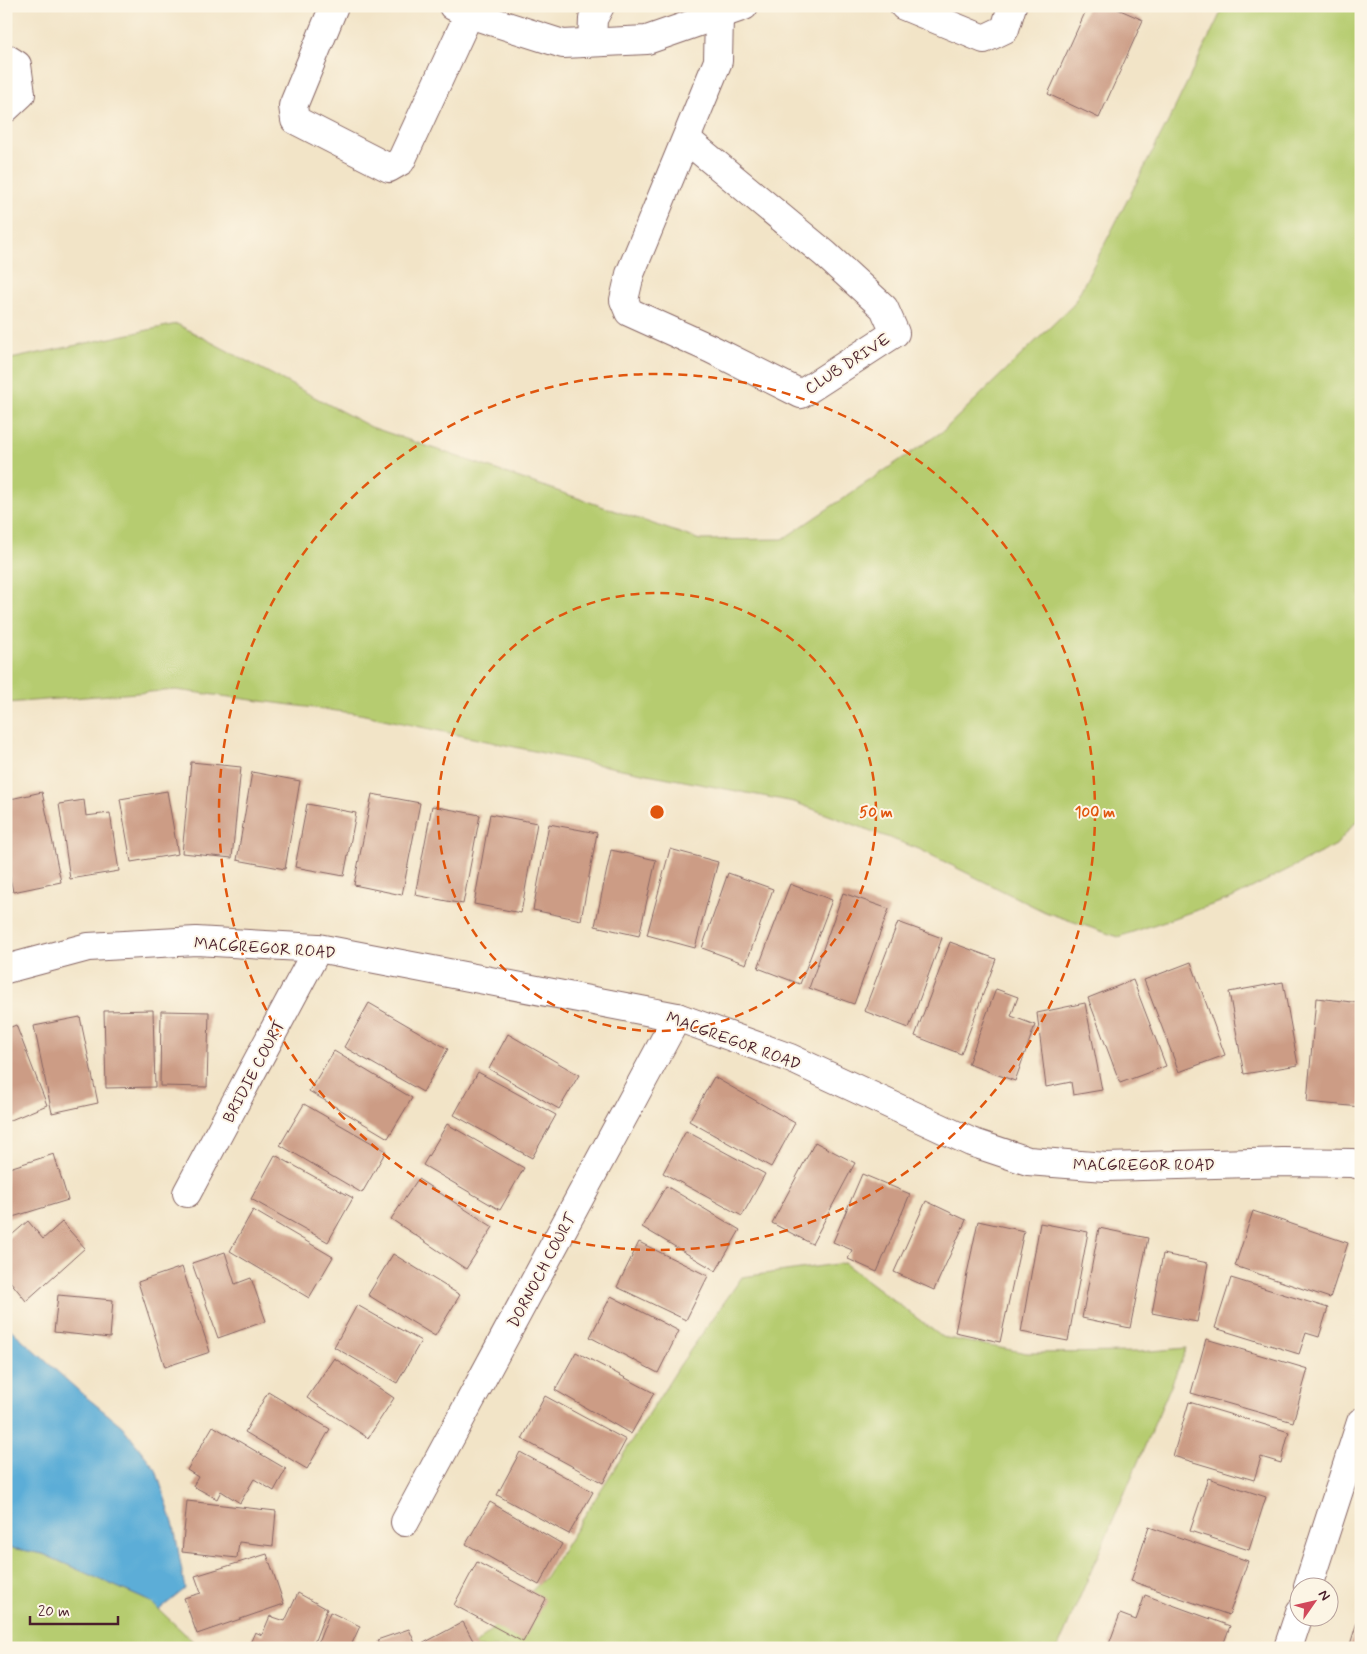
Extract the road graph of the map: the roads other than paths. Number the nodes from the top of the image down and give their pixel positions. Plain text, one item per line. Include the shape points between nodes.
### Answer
1 (334, 6) edge
2 (600, 6) edge
3 (744, 6) edge
4 (904, 6) edge
5 (1012, 6) edge
6 (460, 10) edge
7 (719, 16) junction
8 (592, 42) junction
9 (6, 58) edge
10 (6, 108) edge
11 (686, 139) junction
12 (318, 948) junction
13 (6, 969) edge
14 (677, 1017) junction
15 (1361, 1165) edge
16 (187, 1193) dead end
17 (1361, 1422) edge
18 (404, 1522) dead end
19 (1311, 1576) edge
20 (1295, 1626) edge
21 (1288, 1648) edge

1 - 6 street via 293,106 295,120 389,168 401,161
2 - 8 street via 593,19
3 - 7 street
4 - 5 street via 984,39 1005,29
6 - 8 street via 563,44
7 - 8 street via 647,40
7 - 11 street, CLUB DRIVE via 718,61
9 - 10 street via 16,65 21,94
11 - 11 street, CLUB DRIVE via 630,274 624,300 629,312 800,394 895,333 884,308 825,254
12 - 13 street, MACGREGOR ROAD via 196,941 88,947
12 - 14 street, MACGREGOR ROAD
12 - 16 street, BRIDIE COURT
14 - 15 street, MACGREGOR ROAD via 790,1058 972,1142 1028,1161 1106,1167 1283,1162
14 - 18 street, DORNOCH COURT
17 - 19 street
20 - 21 street

